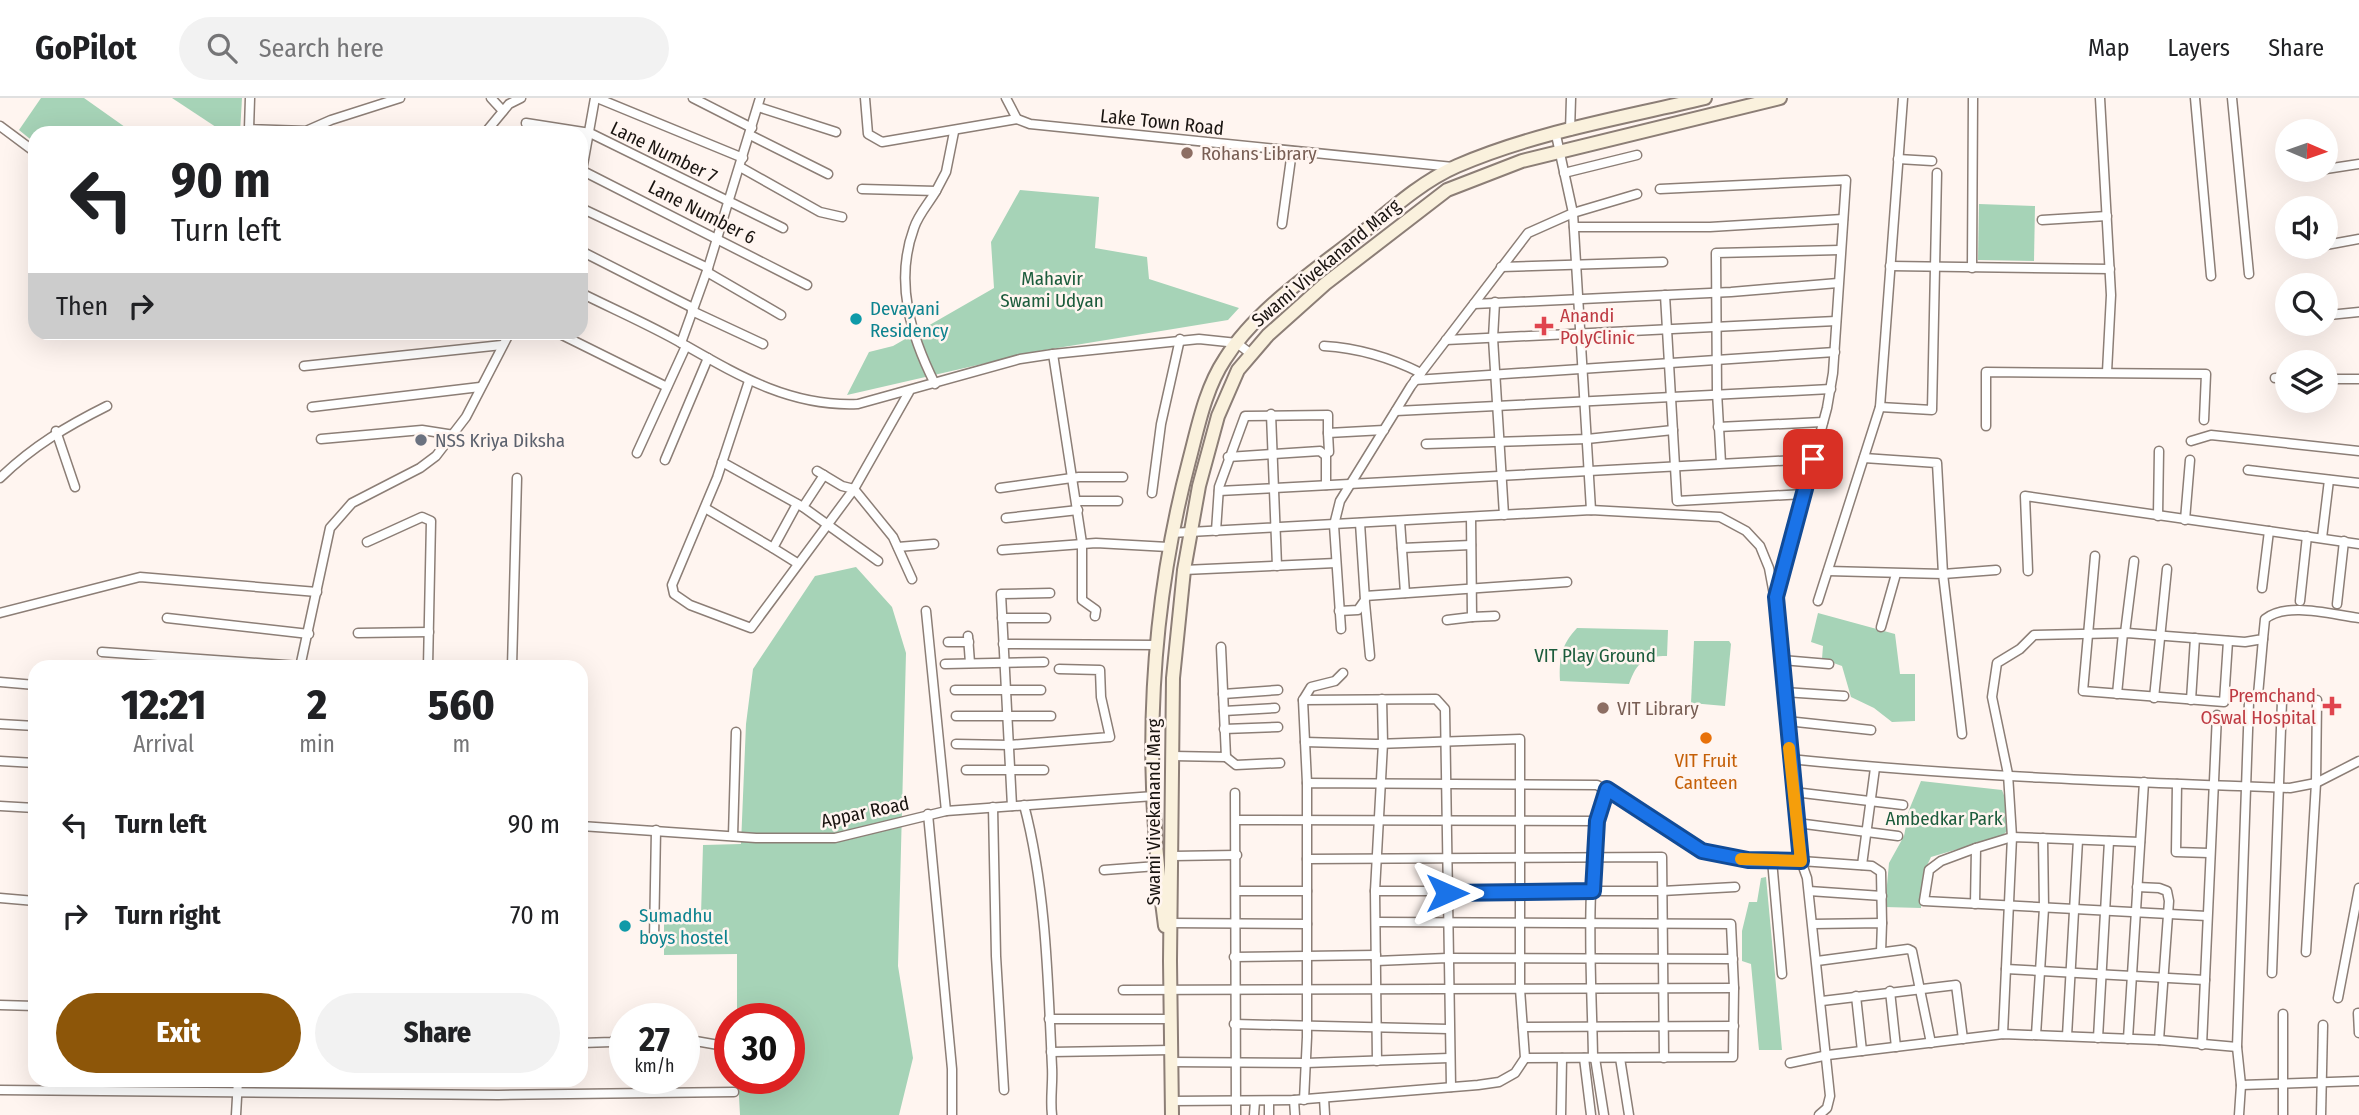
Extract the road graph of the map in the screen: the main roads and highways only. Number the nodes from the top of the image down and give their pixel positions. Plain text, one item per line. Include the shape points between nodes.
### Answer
1 (1705, 98) edge
2 (1780, 98) edge
3 (1170, 961) junction
4 (1172, 1108) edge

1 - 3 main road, Swami Vivekanand Marg via 1517,144 1454,167 1401,202 1314,271 1223,360 1202,410 1171,533 1156,645 1152,712 1157,866
2 - 3 main road, Swami Vivekanand Marg via 1522,161 1447,190 1325,284 1268,335 1238,370 1218,415 1184,570 1173,678
3 - 4 main road, Swami Vivekanand Marg

